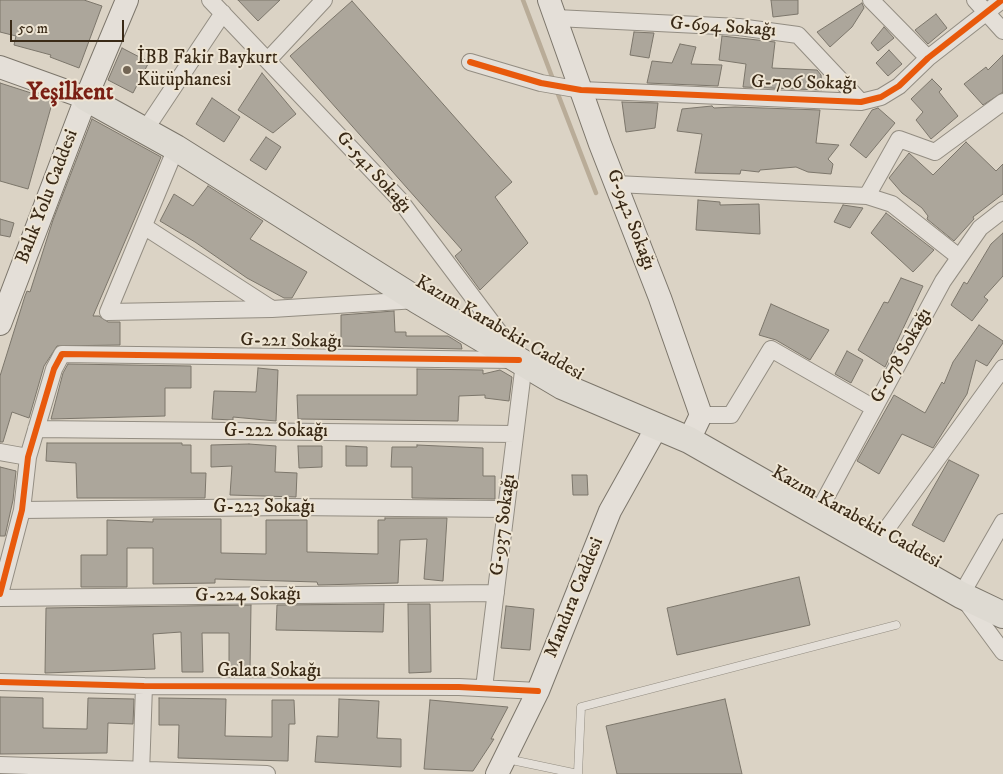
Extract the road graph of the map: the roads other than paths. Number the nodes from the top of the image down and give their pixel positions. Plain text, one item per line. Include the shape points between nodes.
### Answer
1 (127, 0) edge
2 (210, 0) edge
3 (324, 0) edge
4 (872, 0) edge
5 (975, 0) edge
6 (1002, 0) edge
7 (552, 9) edge
8 (223, 13) junction
9 (986, 13) junction
10 (1003, 31) edge
11 (928, 58) junction
12 (268, 60) junction
13 (470, 62) dead end
14 (0, 67) edge
15 (576, 88) junction
16 (86, 98) junction
17 (862, 102) junction
18 (1003, 102) edge
19 (145, 130) junction
20 (176, 148) junction
21 (616, 184) junction
22 (867, 196) junction
23 (1003, 210) edge
24 (145, 227) junction
25 (959, 256) junction
26 (417, 300) junction
27 (272, 309) junction
28 (0, 324) edge
29 (522, 361) junction
30 (1003, 368) edge
31 (874, 408) junction
32 (701, 415) junction
33 (658, 425) junction
34 (36, 429) junction
35 (515, 434) junction
36 (689, 440) junction
37 (0, 452) edge
38 (28, 457) junction
39 (506, 509) junction
40 (22, 510) junction
41 (817, 514) junction
42 (1003, 522) edge
43 (6, 544) edge
44 (875, 545) junction
45 (496, 593) junction
46 (0, 594) edge
47 (961, 595) junction
48 (0, 598) edge
49 (1003, 615) edge
50 (896, 625) dead end
51 (1003, 652) edge
52 (0, 682) edge
53 (144, 686) junction
54 (484, 688) junction
55 (538, 691) junction
56 (0, 765) edge
57 (501, 766) edge
58 (141, 771) edge
59 (267, 774) edge
60 (578, 774) edge

1 - 16 street, Balık Yolu Caddesi
2 - 8 street, G-541 Sokağı
3 - 12 street
4 - 11 street
5 - 9 street
6 - 9 street, G-706 Sokağı
7 - 15 street, G-942 Sokağı
7 - 17 street, G-694 Sokağı via 798,35
8 - 12 street, G-541 Sokağı
8 - 19 street
9 - 10 street
9 - 11 street, G-706 Sokağı
11 - 17 street, G-706 Sokağı via 899,86
12 - 29 street, G-541 Sokağı via 399,199
13 - 15 street, G-706 Sokağı via 541,82
14 - 16 street
15 - 17 street, G-706 Sokağı
15 - 21 street, G-942 Sokağı
16 - 19 main road, Kazım Karabekir Caddesi
16 - 28 street, Balık Yolu Caddesi
18 - 22 street via 935,152 899,139
19 - 20 main road, Kazım Karabekir Caddesi
20 - 24 street
20 - 26 main road, Kazım Karabekir Caddesi
21 - 22 street
21 - 32 street, G-942 Sokağı
22 - 25 street via 892,204
23 - 25 street, G-678 Sokağı via 980,228
24 - 27 street
24 - 27 street via 108,312
25 - 31 street, G-678 Sokağı
26 - 27 street
26 - 29 main road, Kazım Karabekir Caddesi
29 - 33 main road, Kazım Karabekir Caddesi via 562,386
29 - 34 street, G-221 Sokağı via 62,354 54,369
29 - 35 street, G-937 Sokağı
30 - 44 street
31 - 32 street via 771,349 731,414
31 - 41 street, G-678 Sokağı
32 - 36 street
33 - 36 main road, Kazım Karabekir Caddesi
33 - 55 street, Mandıra Caddesi via 610,511
34 - 35 street, G-222 Sokağı
34 - 38 street
35 - 39 street, G-937 Sokağı
36 - 41 main road, Kazım Karabekir Caddesi
37 - 38 street
38 - 40 street
39 - 40 street, G-223 Sokağı
39 - 45 street, G-937 Sokağı
40 - 43 street
41 - 44 main road, Kazım Karabekir Caddesi
42 - 47 street
43 - 46 street
44 - 47 main road, Kazım Karabekir Caddesi
45 - 48 street, G-224 Sokağı
45 - 54 street, G-937 Sokağı
47 - 49 main road, Kazım Karabekir Caddesi
47 - 51 street
50 - 60 lane via 582,707
52 - 53 street, Galata Sokağı
53 - 54 street, Galata Sokağı
53 - 58 street
54 - 55 street, Galata Sokağı
55 - 57 street, Mandıra Caddesi
56 - 58 street
57 - 60 lane
58 - 59 street

